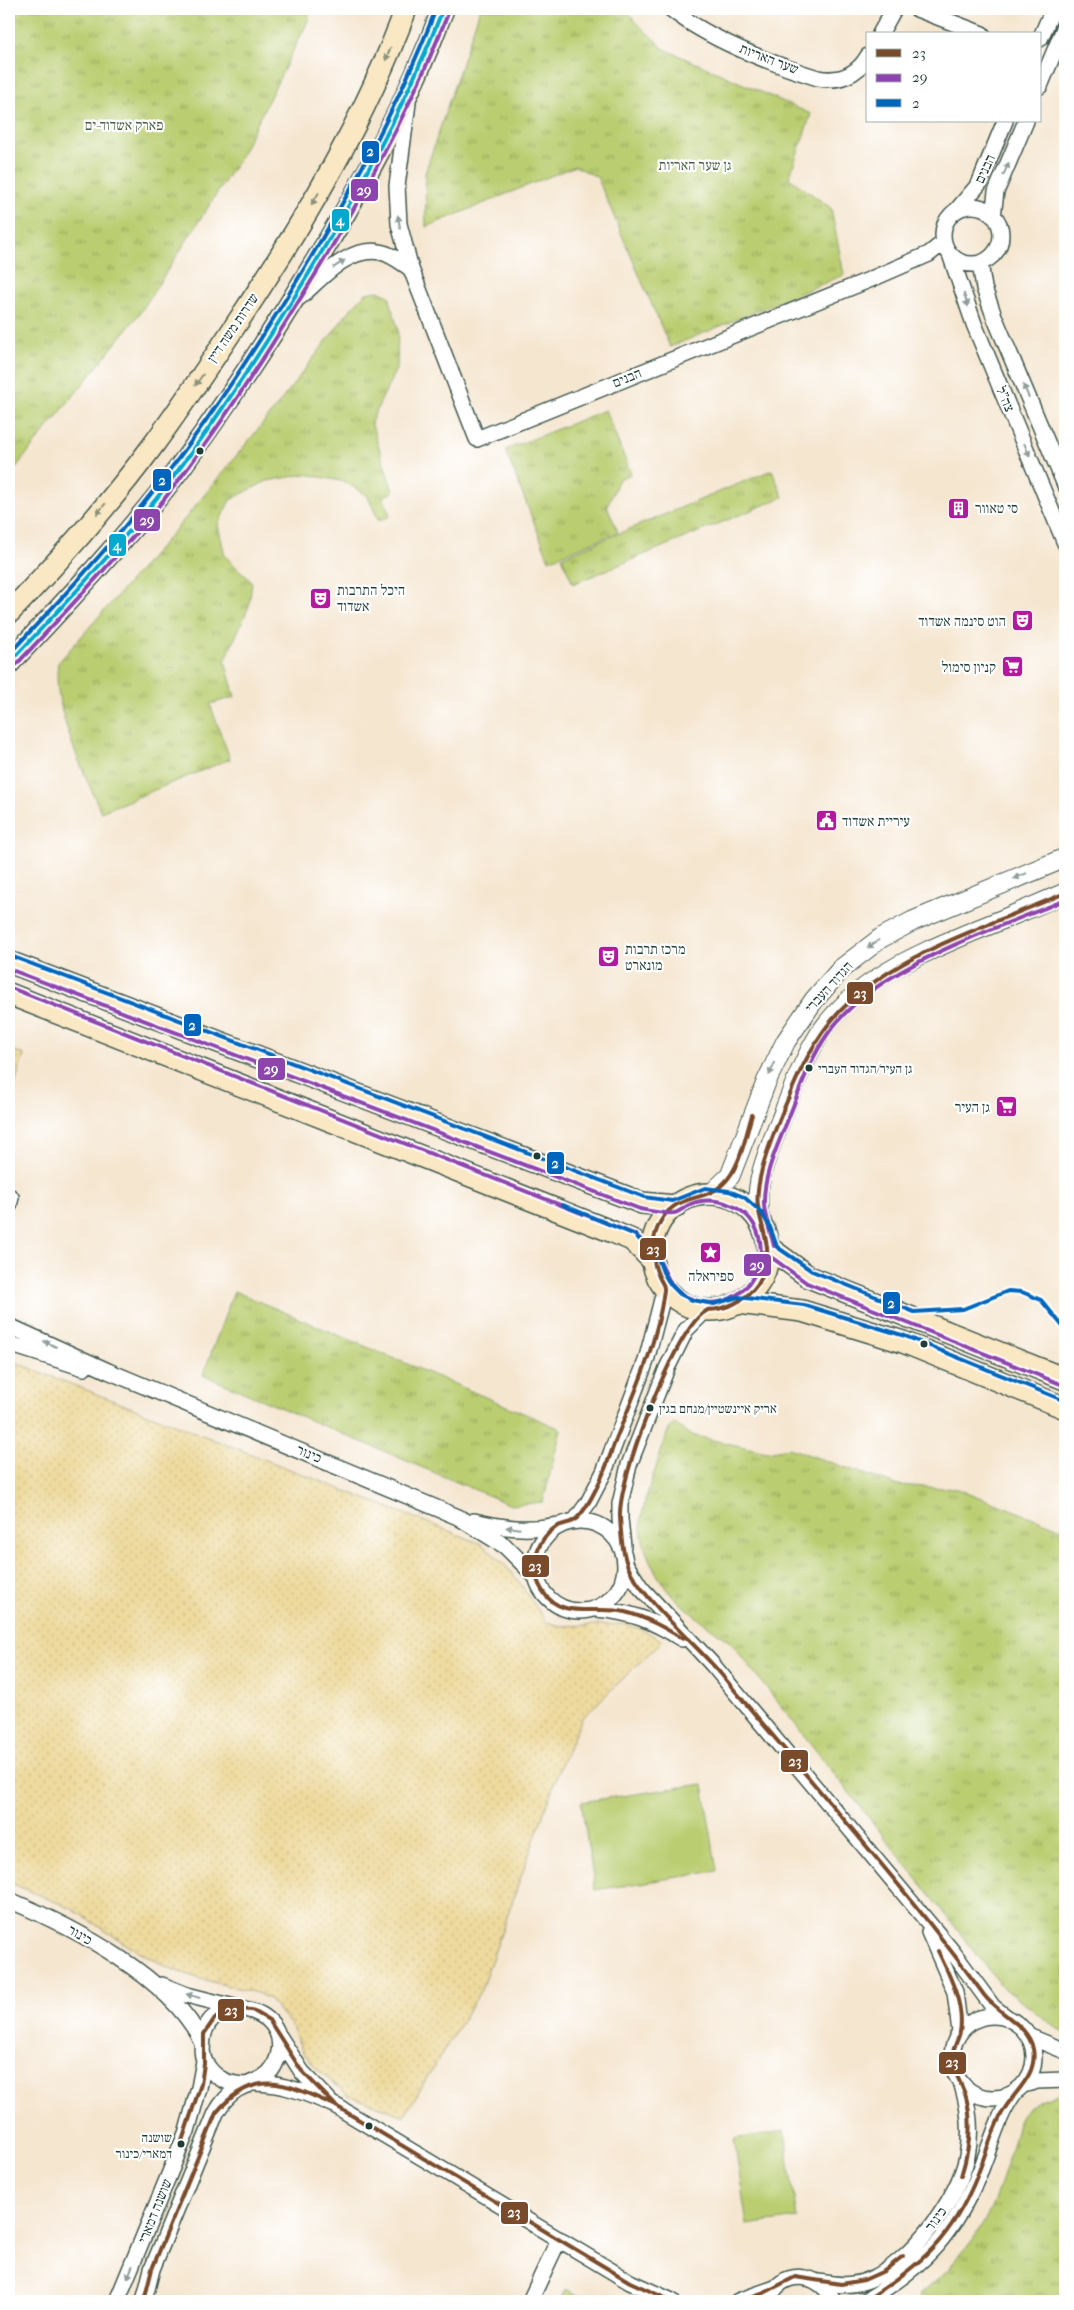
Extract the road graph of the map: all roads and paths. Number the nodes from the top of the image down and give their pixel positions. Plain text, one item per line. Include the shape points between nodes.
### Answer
1 (406, 9) edge
2 (443, 9) edge
3 (671, 9) edge
4 (894, 9) edge
5 (917, 9) edge
6 (1053, 9) edge
7 (1065, 26) edge
8 (881, 32) edge
9 (977, 32) edge
10 (1042, 34) edge
11 (866, 59) edge
12 (1042, 81) edge
13 (410, 91) junction
14 (1005, 122) edge
15 (1026, 122) edge
16 (956, 211) junction
17 (993, 216) junction
18 (947, 248) junction
19 (980, 263) junction
20 (411, 269) junction
21 (289, 307) junction
22 (1065, 485) edge
23 (1065, 543) edge
24 (9, 613) edge
25 (9, 663) edge
26 (1065, 858) edge
27 (1065, 894) edge
28 (9, 962) edge
29 (9, 994) edge
30 (710, 1195) junction
31 (676, 1206) junction
32 (761, 1224) junction
33 (768, 1247) junction
34 (653, 1261) junction
35 (664, 1288) junction
36 (738, 1303) junction
37 (706, 1310) junction
38 (9, 1326) edge
39 (9, 1344) edge
40 (1065, 1379) edge
41 (159, 1392) junction
42 (1065, 1408) edge
43 (458, 1517) junction
44 (568, 1523) junction
45 (625, 1557) junction
46 (537, 1578) junction
47 (596, 1609) junction
48 (712, 1664) junction
49 (9, 1900) edge
50 (916, 1909) junction
51 (147, 1979) junction
52 (240, 2008) junction
53 (1009, 2019) junction
54 (276, 2030) junction
55 (960, 2032) junction
56 (1028, 2036) junction
57 (202, 2042) junction
58 (1065, 2051) edge
59 (204, 2061) junction
60 (1065, 2080) edge
61 (250, 2084) junction
62 (962, 2085) junction
63 (1019, 2089) junction
64 (336, 2106) junction
65 (559, 2239) junction
66 (818, 2282) junction
67 (772, 2295) edge
68 (117, 2301) edge
69 (144, 2301) edge
70 (530, 2301) edge
71 (672, 2301) edge
72 (738, 2301) edge
73 (833, 2301) edge
74 (865, 2301) edge

1 -> 24 main road, שדרות משה דיין via 358,120 274,268 151,449 58,562
2 - 13 main road
3 - 11 street, שער האריות via 687,22 725,42 818,78 831,80 847,76
4 - 8 street
5 - 9 street
6 - 10 street
7 - 12 street
20 -> 13 street, הבנים via 396,205
13 - 21 main road via 361,187
14 - 16 street, הבנים via 979,184
17 -> 15 street, הבנים via 996,192
16 - 17 street via 980,208
16 - 18 street via 947,222
17 - 19 street via 1000,231 998,247 994,254
18 - 19 street via 963,262
18 - 20 street, הבנים via 477,439
18 -> 23 street, צה"ל via 974,324
22 -> 19 street, צה"ל via 994,316 984,288
21 -> 20 street via 337,264 362,253 380,252
21 - 25 main road via 178,470 83,584
26 -> 30 street, הגדוד העברי via 912,921 881,938 842,968 814,1000 786,1041 767,1080 730,1176
27 - 32 street, הגדוד העברי via 921,953 863,989 837,1013 822,1031 802,1066 774,1137 758,1191
28 - 31 main road via 642,1203
29 - 34 main road via 613,1232 632,1240
30 - 31 main road via 693,1197
30 - 32 main road via 726,1196 739,1202
31 - 34 main road via 657,1230
32 - 33 main road
33 - 36 main road via 762,1279 752,1293
33 - 40 main road via 809,1277
34 - 35 main road
35 - 37 main road via 683,1303
35 - 44 street via 646,1361 604,1472 595,1491
36 - 37 main road
36 - 42 main road via 802,1311 903,1342
37 - 45 street via 686,1330 671,1360 629,1465 620,1504
41 -> 38 street, כינור
39 - 41 street, כינור
41 - 43 street, כינור
44 -> 43 street, כינור via 521,1529
43 - 46 street, כינור via 505,1546
44 - 45 street via 590,1521 604,1527 616,1537
44 - 46 street via 549,1533 540,1544 535,1557
45 - 47 street via 624,1581 616,1594
45 - 48 street via 641,1588
46 - 47 street via 548,1599 561,1608 576,1612
47 - 48 street via 620,1611 654,1622 686,1641
48 - 50 street
49 - 51 street, כינור via 88,1939
50 - 53 street via 993,2006
50 - 55 street via 955,1992
52 -> 51 street, כינור via 187,1995
51 - 57 street, כינור via 181,2009
52 - 54 street via 258,2012
52 - 57 street via 219,2014 210,2023
53 - 55 street via 977,2019
53 - 56 street
54 - 61 street via 280,2043 278,2056 267,2075
54 - 64 street via 302,2072
55 - 62 street via 951,2055
56 - 58 street
56 - 63 street via 1034,2053 1033,2065 1029,2077
57 - 59 street
59 - 61 street via 222,2081 234,2085
59 -> 68 street, שושנה דמארי via 187,2131
60 - 63 street via 1037,2081
61 - 64 street via 271,2083 289,2087
61 - 69 street, שושנה דמארי via 228,2096 208,2127 152,2269
62 - 63 street via 984,2098 995,2098
62 - 66 street, כינור via 969,2119 969,2144 960,2181 944,2211 918,2242 872,2279 849,2285
63 - 74 street, כינור via 1001,2114 971,2191 949,2230 908,2273
64 - 65 street
65 - 70 street
65 - 71 street via 640,2287
66 - 67 street, כינור via 800,2276 782,2282
66 - 73 street
67 - 72 street

